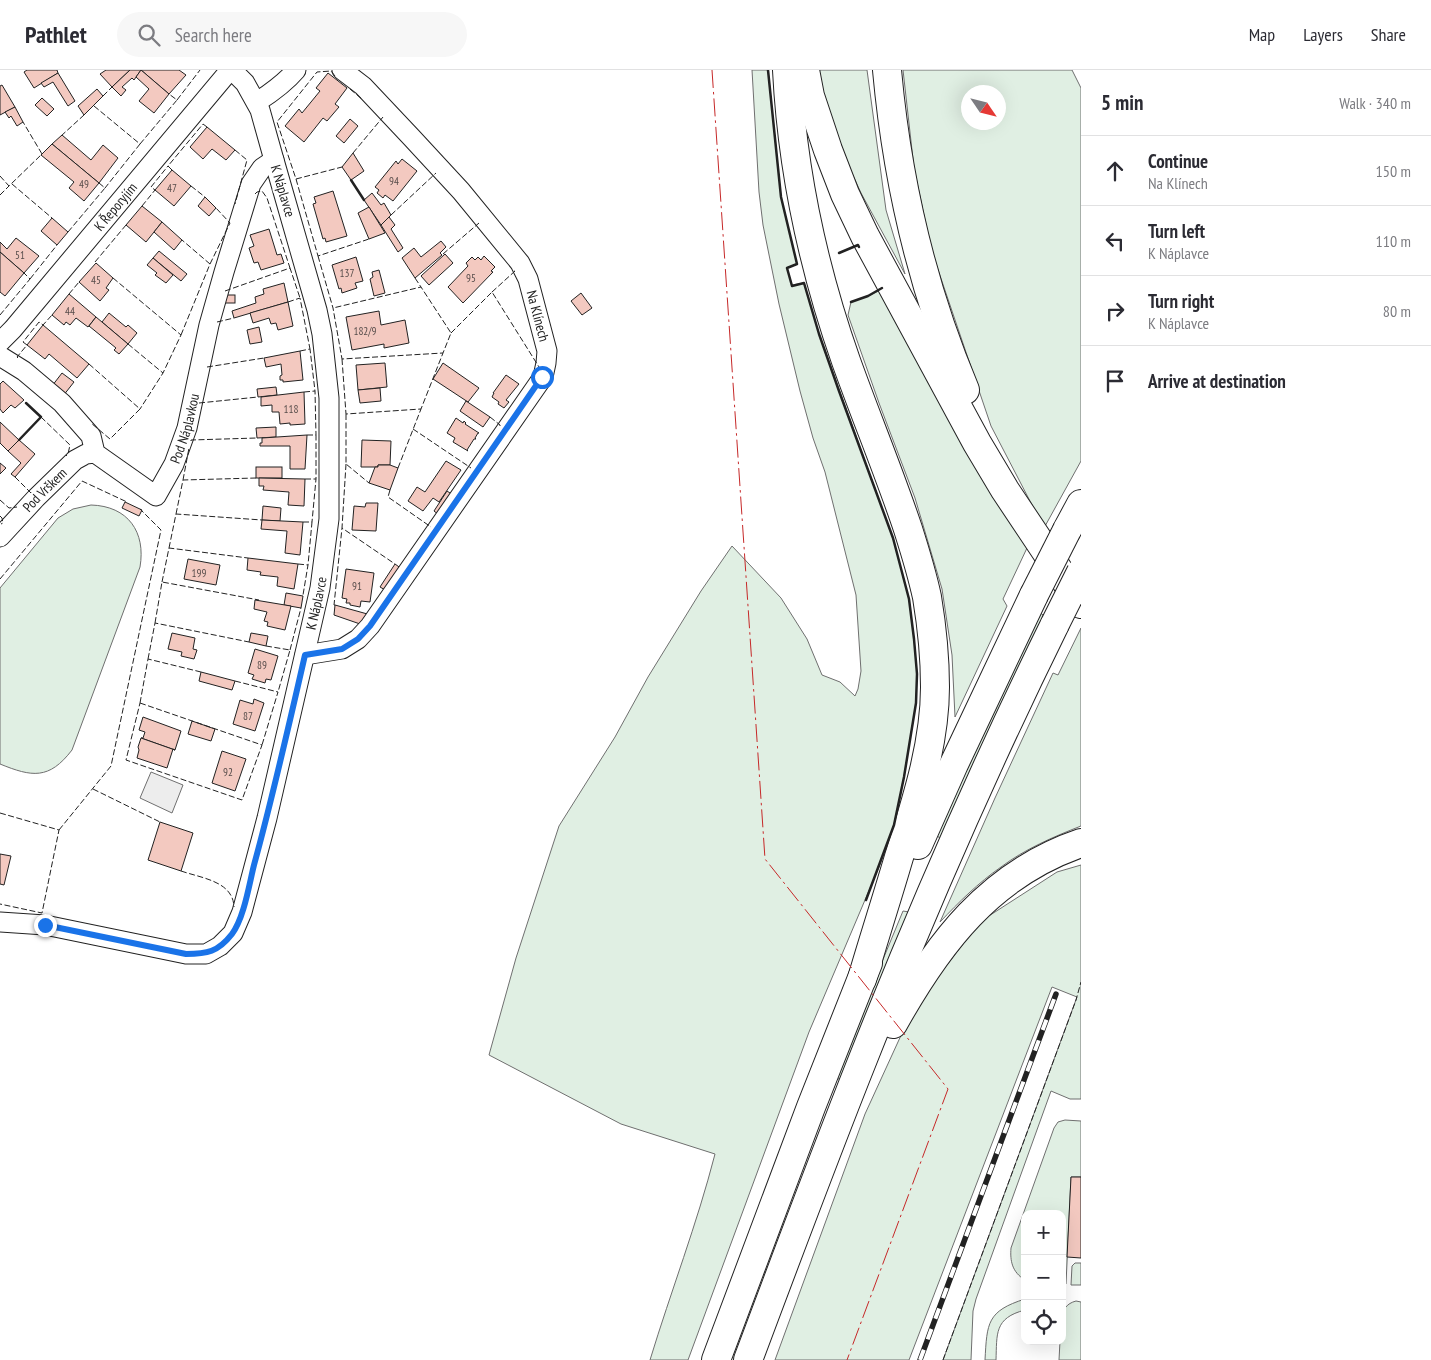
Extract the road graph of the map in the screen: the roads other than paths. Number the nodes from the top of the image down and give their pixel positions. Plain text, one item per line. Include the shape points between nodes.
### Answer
1 (231, 70) edge
2 (296, 70) edge
3 (342, 70) edge
4 (787, 70) edge
5 (805, 70) edge
6 (887, 70) edge
7 (257, 102) junction
8 (274, 160) junction
9 (1, 355) edge
10 (95, 453) junction
11 (1081, 504) edge
12 (0, 537) edge
13 (1036, 538) junction
14 (1081, 572) edge
15 (1081, 604) edge
16 (305, 655) junction
17 (1081, 843) edge
18 (0, 922) edge
19 (862, 979) junction
20 (840, 1119) junction
21 (716, 1360) edge
22 (748, 1360) edge

1 - 7 street, K Náplavce via 245,83
1 - 9 street, K Řeporyjím via 13,329
2 - 7 street via 289,79
3 - 16 street, Na Klínech via 362,86 461,191 520,263 528,279 547,351 542,377 370,626 342,649
4 - 19 highway via 798,172 813,249 838,340 912,543 926,595 934,662 934,712 921,781
5 - 13 highway via 810,96 831,158 865,236 977,443
6 - 13 highway via 902,184 934,307 975,414
7 - 8 street, K Náplavce
8 - 10 street, Pod Náplavkou via 262,168 251,184 209,325 187,428 174,464 156,496
8 - 16 street, K Náplavce via 317,310 329,398 329,519 320,588
9 - 10 street via 62,403 91,436
10 - 12 street, Pod Vrškem via 75,460
11 - 19 highway, bridge via 954,764
13 - 15 highway
14 - 20 highway, bridge via 950,849
16 - 18 street, K Náplavce via 242,912 233,933 220,946 206,954 186,954 45,925
17 - 20 highway via 1016,875 985,899 956,928 910,994
19 - 21 highway
20 - 22 highway

